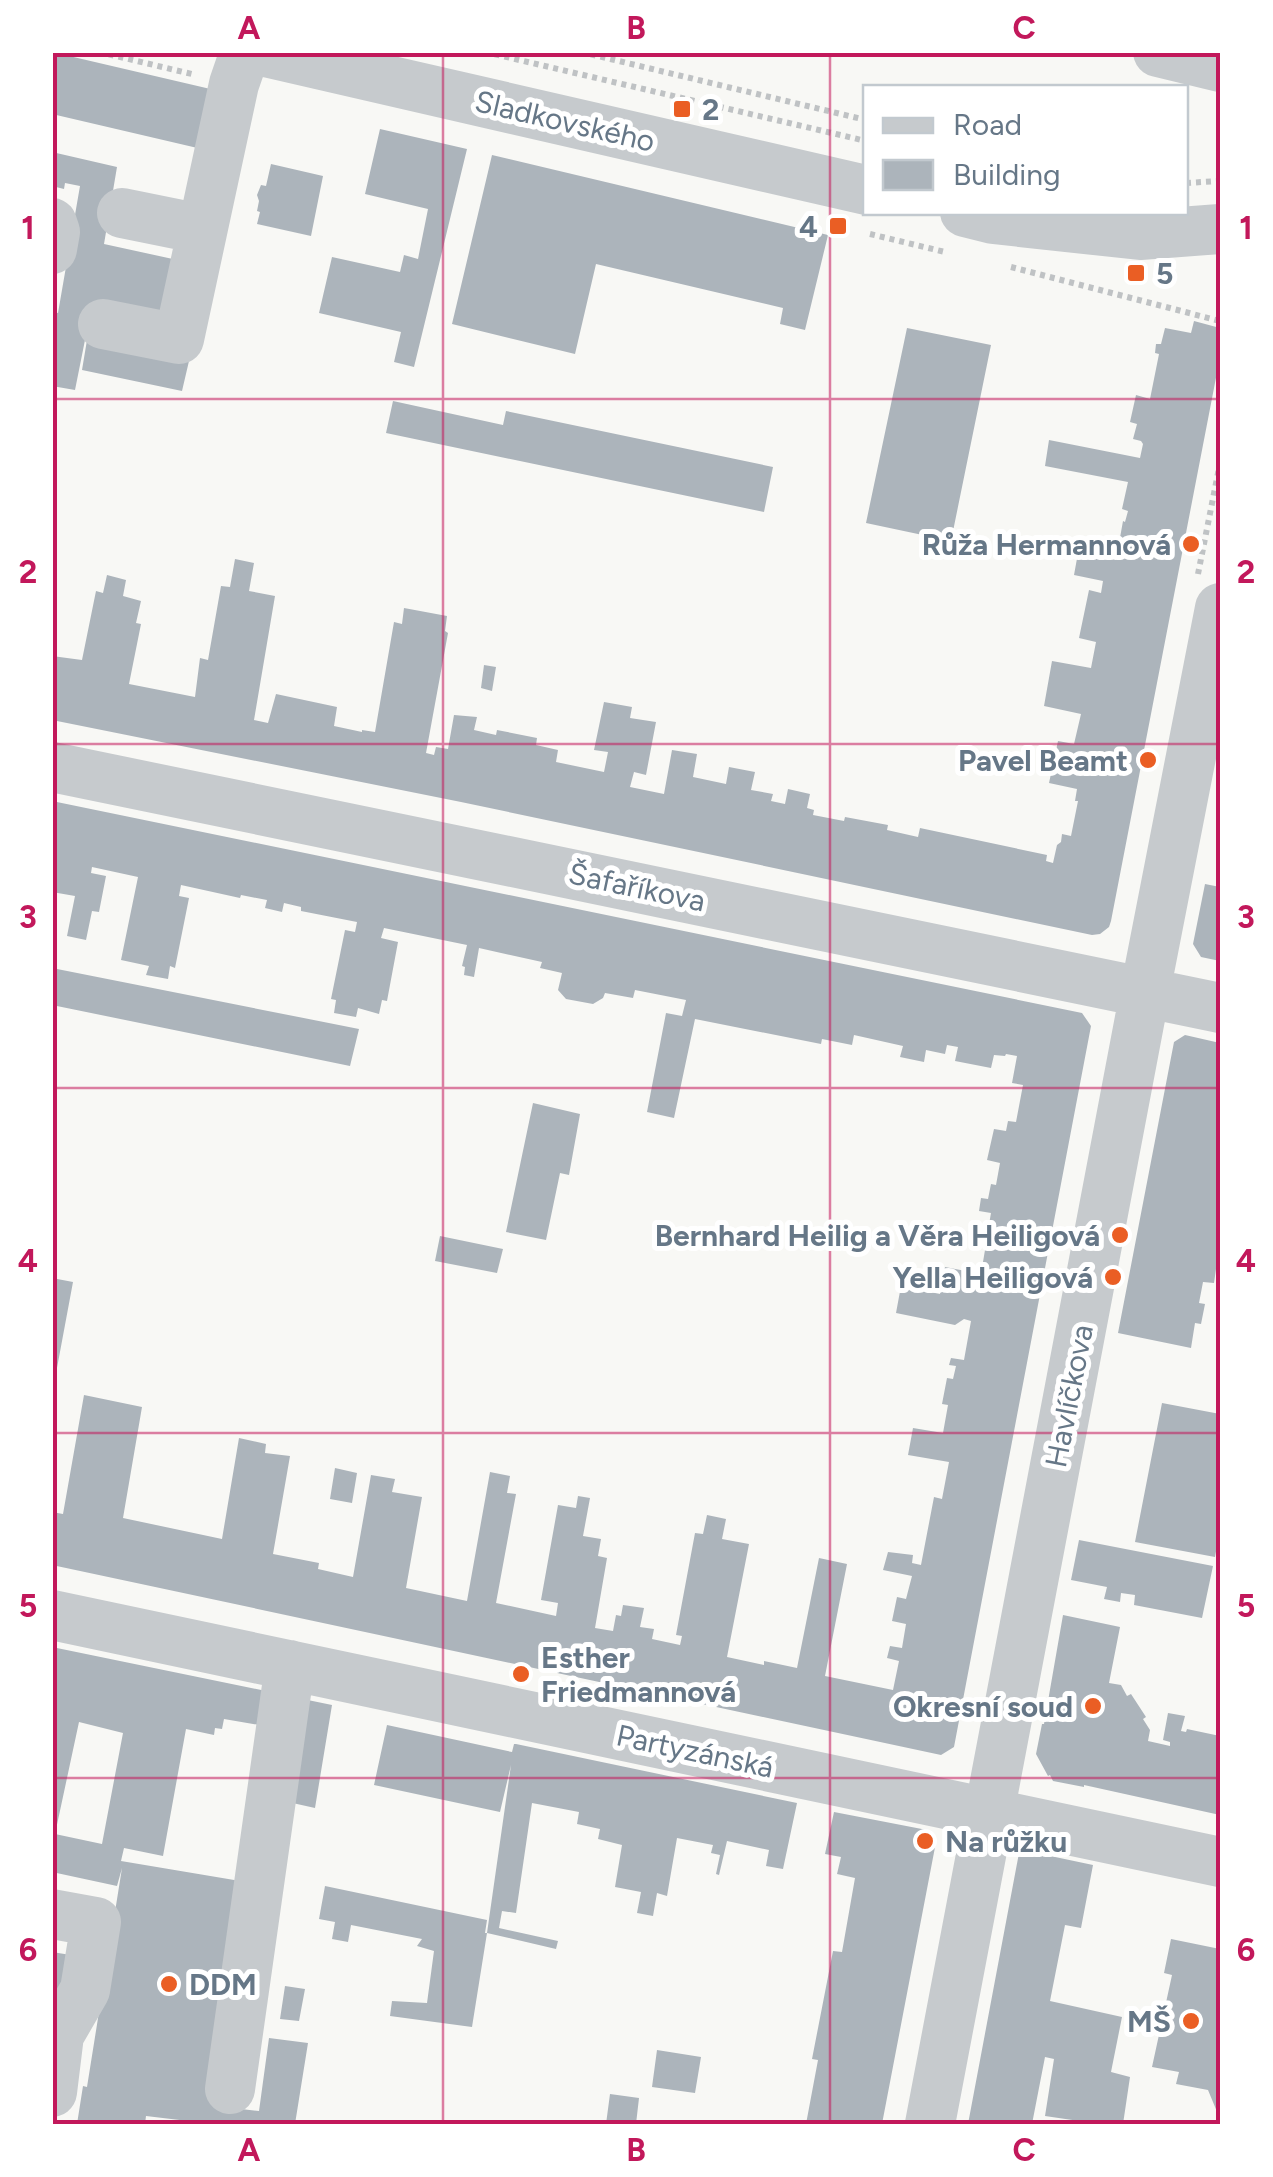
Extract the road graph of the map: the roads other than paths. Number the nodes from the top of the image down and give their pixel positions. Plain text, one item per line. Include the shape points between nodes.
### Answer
1 (245, 52) edge
2 (265, 52) edge
3 (1158, 52) edge
4 (1220, 67) edge
5 (863, 189) edge
6 (122, 213) dead end
7 (977, 215) edge
8 (52, 223) edge
9 (201, 229) junction
10 (1220, 229) edge
11 (52, 249) edge
12 (103, 324) dead end
13 (1220, 608) edge
14 (52, 768) edge
15 (1145, 992) junction
16 (1220, 1008) edge
17 (52, 1615) edge
18 (290, 1665) junction
19 (990, 1813) junction
20 (1220, 1862) edge
21 (52, 1914) edge
22 (230, 2089) dead end
23 (52, 2092) edge
24 (930, 2124) edge

1 - 9 street
2 - 5 street, Sladkovského
3 - 4 street
6 - 9 street
7 - 10 street via 1140,235
8 - 11 street
9 - 12 street via 178,339
13 - 15 street, Havlíčkova
14 - 15 street, Šafaříkova
15 - 16 street, Šafaříkova
15 - 19 street, Havlíčkova
17 - 18 street, Partyzánská
18 - 19 street, Partyzánská
18 - 22 street
19 - 20 street, Partyzánská
19 - 24 street, Havlíčkova
21 - 23 street via 96,1922 85,1990 59,2035

